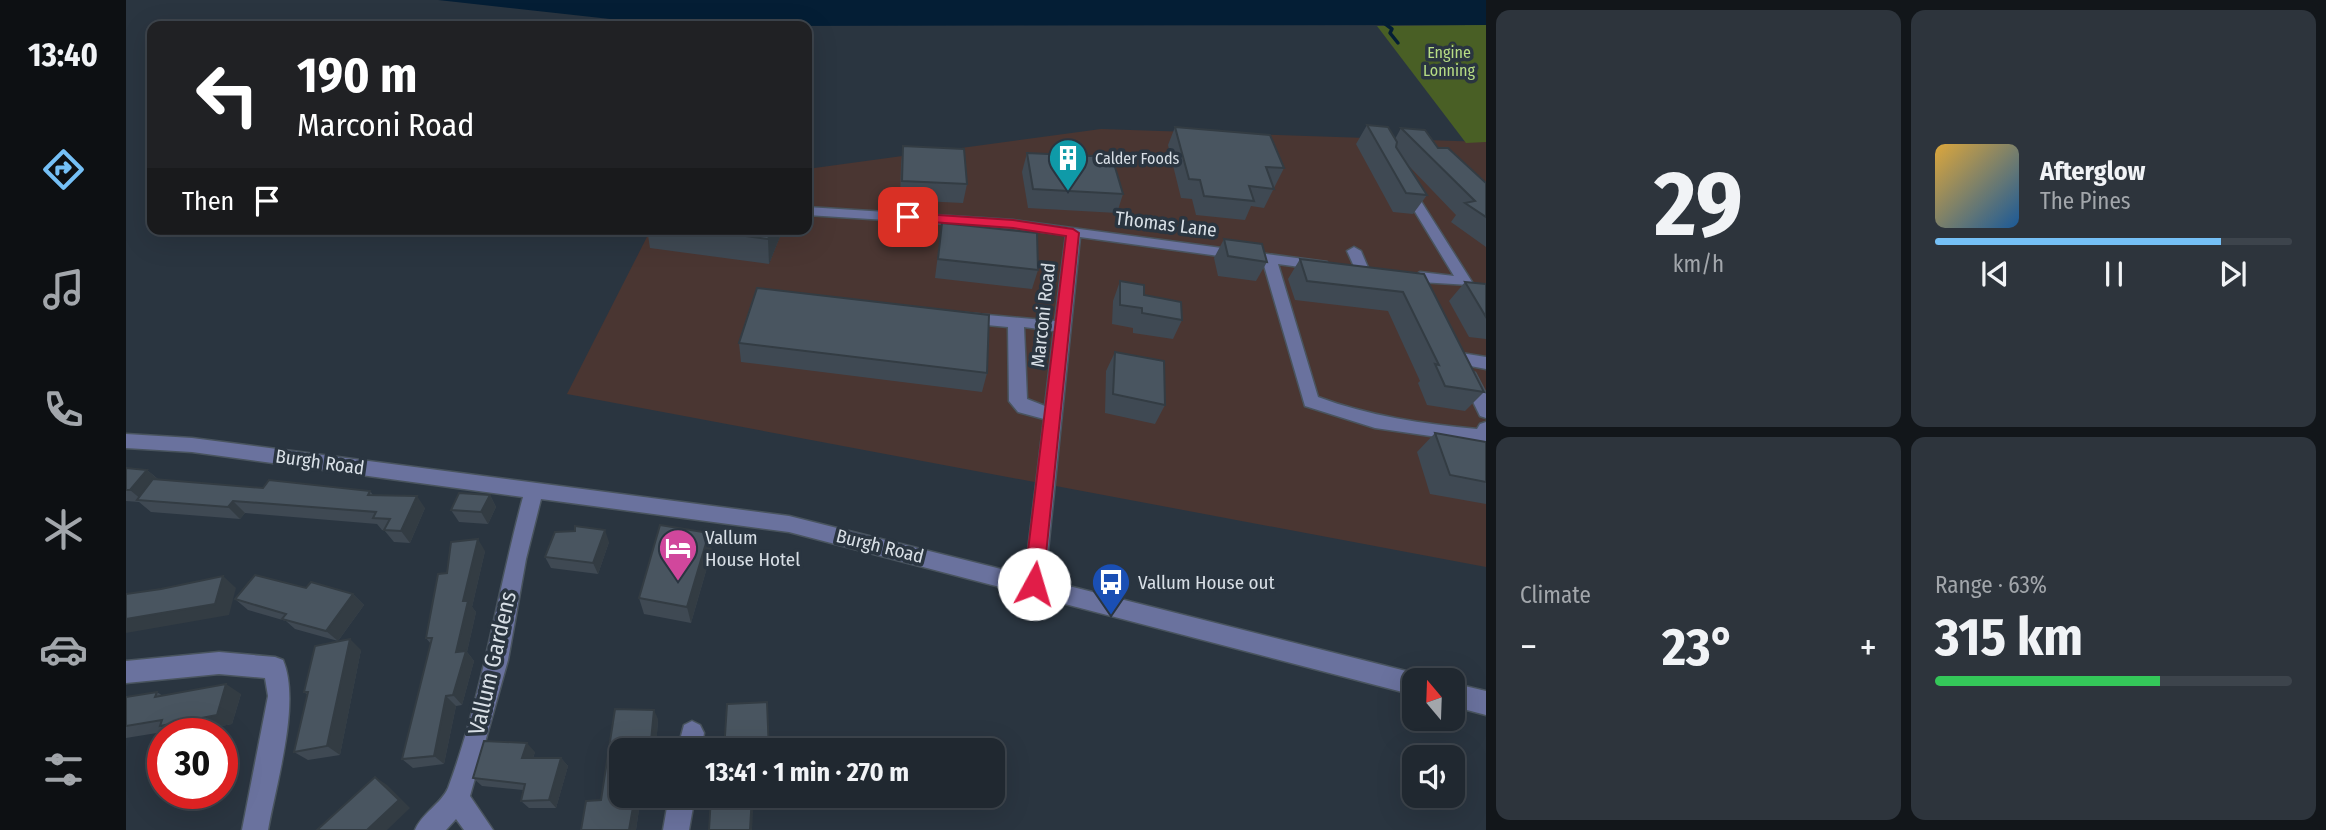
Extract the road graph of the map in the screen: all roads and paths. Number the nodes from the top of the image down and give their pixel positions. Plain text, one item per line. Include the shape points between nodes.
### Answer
1 (1399, 176) edge
2 (812, 211) edge
3 (1073, 233) junction
4 (1354, 251) dead end
5 (1269, 259) junction
6 (1418, 281) edge
7 (942, 316) edge
8 (1018, 322) junction
9 (1063, 327) junction
10 (1486, 363) edge
11 (1486, 411) edge
12 (1053, 415) junction
13 (1486, 429) edge
14 (126, 441) edge
15 (534, 490) junction
16 (1034, 584) junction
17 (126, 672) edge
18 (1402, 681) edge
19 (1465, 697) edge
20 (1486, 703) edge
21 (457, 799) junction
22 (680, 808) edge
23 (255, 830) edge
24 (428, 830) edge
25 (480, 830) edge
26 (676, 830) edge

1 - 6 street via 1465,282
2 - 3 street via 1013,224
3 - 5 street, Thomas Lane
3 - 9 street, Marconi Road
4 - 5 street, Thomas Lane via 1355,269
5 - 13 street via 1311,401 1340,413 1453,434 1486,437
7 - 8 street
8 - 9 street
8 - 12 street via 1017,401
9 - 12 street, Marconi Road
10 - 11 street via 1458,354
12 - 16 street, Marconi Road
14 - 15 street, Burgh Road via 192,445
15 - 16 street, Burgh Road via 789,524
15 - 21 street, Vallum Gardens via 497,660
16 - 18 street, Burgh Road
17 - 23 street via 219,663 275,668 280,696
19 - 20 street
21 - 24 street
21 - 25 street
22 - 26 street

